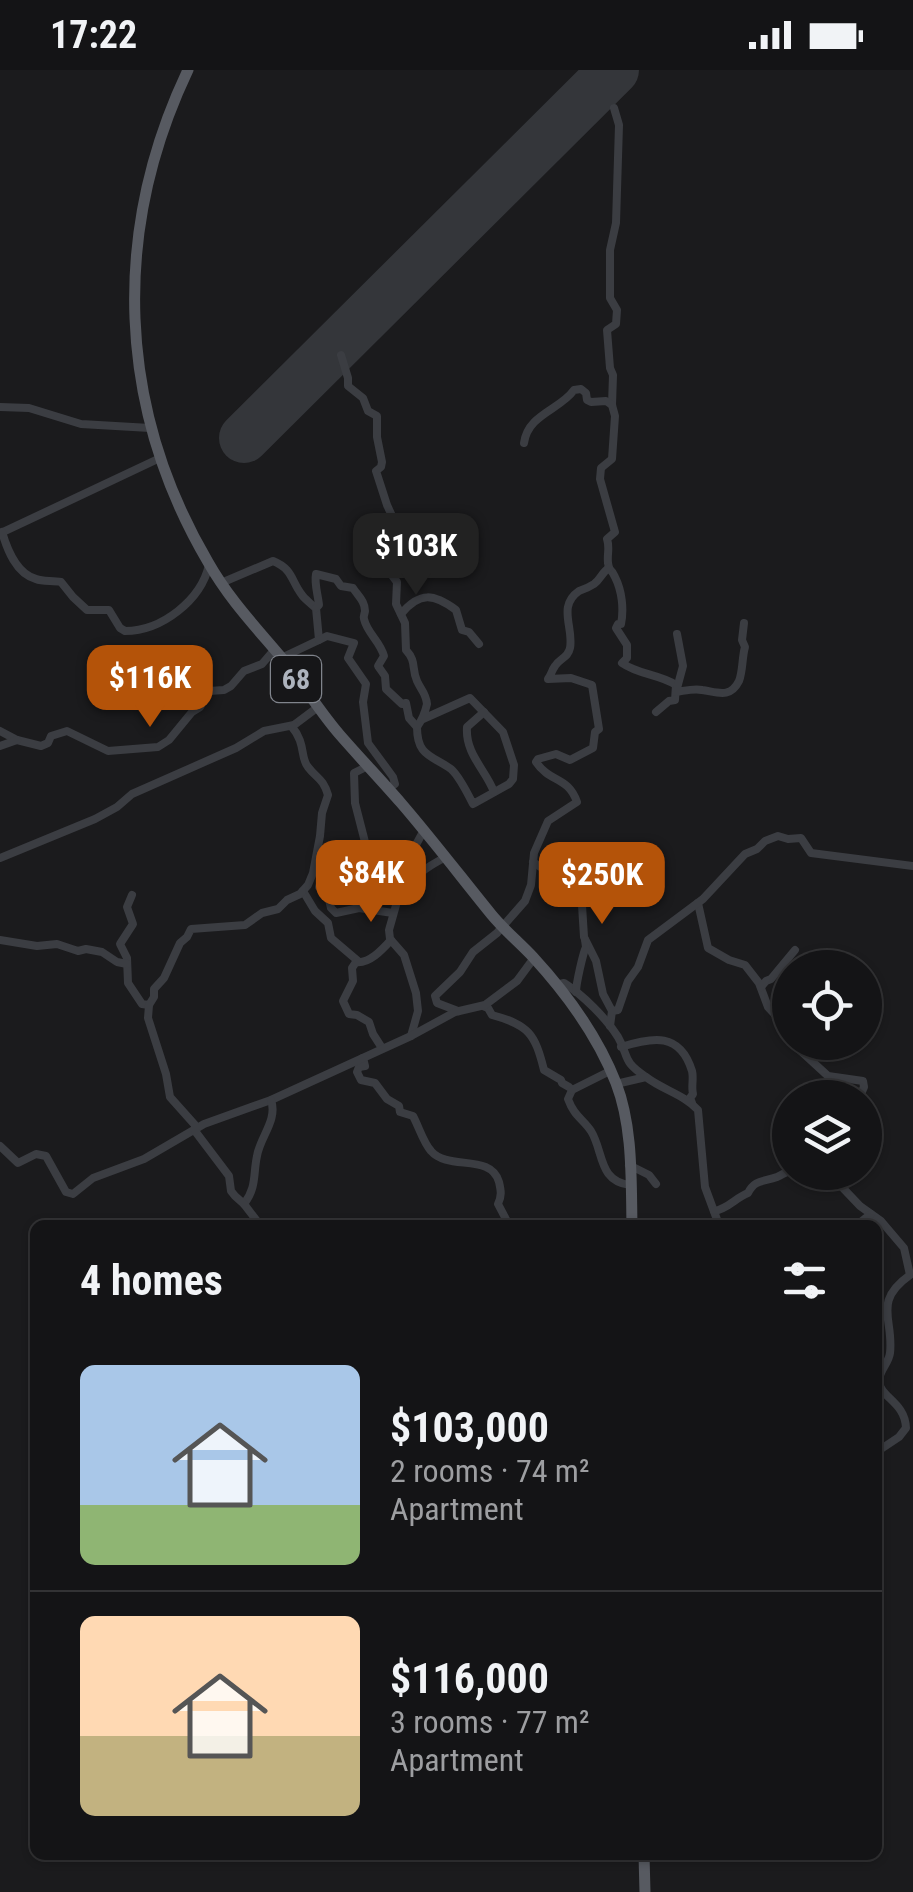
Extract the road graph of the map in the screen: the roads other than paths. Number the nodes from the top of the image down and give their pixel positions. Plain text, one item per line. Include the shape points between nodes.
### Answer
1 (188, 70) edge
2 (614, 108) dead end
3 (340, 355) dead end
4 (612, 406) junction
5 (0, 407) edge
6 (150, 428) junction
7 (524, 444) dead end
8 (160, 458) junction
9 (1, 533) edge
10 (210, 565) junction
11 (609, 568) junction
12 (221, 583) junction
13 (316, 608) junction
14 (401, 614) junction
15 (744, 623) dead end
16 (677, 634) dead end
17 (319, 640) junction
18 (479, 644) dead end
19 (278, 654) junction
20 (676, 692) junction
21 (318, 707) junction
22 (484, 712) junction
23 (656, 712) dead end
24 (420, 723) junction
25 (294, 725) junction
26 (0, 731) edge
27 (16, 740) junction
28 (0, 746) edge
29 (368, 766) junction
30 (388, 788) junction
31 (494, 792) junction
32 (424, 830) junction
33 (446, 857) junction
34 (0, 858) edge
35 (533, 862) junction
36 (913, 866) edge
37 (400, 890) junction
38 (303, 891) junction
39 (132, 894) dead end
40 (698, 903) junction
41 (331, 908) junction
42 (393, 913) junction
43 (328, 923) junction
44 (502, 927) junction
45 (584, 937) junction
46 (0, 940) edge
47 (391, 940) junction
48 (534, 958) junction
49 (358, 961) junction
50 (127, 964) junction
51 (772, 978) edge
52 (761, 987) junction
53 (604, 994) junction
54 (575, 996) junction
55 (149, 1004) junction
56 (483, 1006) junction
57 (594, 1009) junction
58 (458, 1011) junction
59 (612, 1011) junction
60 (772, 1011) edge
61 (580, 1016) junction
62 (610, 1026) junction
63 (411, 1036) junction
64 (621, 1047) junction
65 (382, 1048) junction
66 (363, 1058) junction
67 (626, 1059) junction
68 (810, 1060) edge
69 (610, 1070) junction
70 (646, 1076) junction
71 (855, 1080) edge
72 (618, 1084) junction
73 (572, 1090) junction
74 (270, 1100) junction
75 (692, 1103) junction
76 (196, 1128) junction
77 (0, 1146) edge
78 (629, 1165) junction
79 (772, 1178) edge
80 (656, 1184) dead end
81 (630, 1185) junction
82 (845, 1190) edge
83 (244, 1204) junction
84 (714, 1211) junction
85 (872, 1214) junction
86 (256, 1220) edge
87 (506, 1220) edge
88 (632, 1220) edge
89 (717, 1220) edge
90 (864, 1220) edge
91 (880, 1220) edge
92 (882, 1222) edge
93 (912, 1275) edge
94 (882, 1373) edge
95 (882, 1388) edge
96 (882, 1448) edge
97 (644, 1860) edge
98 (645, 1892) edge

1 - 6 main road, 68 via 157,148 137,247 135,334
2 - 4 street via 619,125 610,298 617,310 616,324 607,330
3 - 14 street via 348,386 379,423 382,462 376,471 398,529 388,570 397,582
4 - 7 street via 574,390 536,419
4 - 11 street via 612,459 600,479 614,532 607,539
5 - 6 street via 81,424
6 - 8 main road, 68
8 - 9 street
8 - 10 main road, 68
9 - 10 street via 24,572 61,582 87,610 109,610 125,632 151,626 187,603
10 - 12 main road, 68
11 - 20 street via 624,611 616,628 627,645 622,663 664,678
11 - 35 street via 568,604 570,648 548,679 592,685 599,729 590,751 536,762 542,772 562,779 577,802 548,821
12 - 13 street via 273,561
12 - 19 main road, 68
13 - 17 street
13 - 24 street via 316,574 353,588 382,648 378,666 386,688
14 - 18 street via 426,596 450,605 462,630
14 - 24 street via 406,650 426,694
15 - 20 street via 735,686 723,694
16 - 20 street via 683,666
17 - 19 street
17 - 30 street via 354,644 348,658 366,684 368,744 393,777
19 - 21 main road, 68
19 - 27 street via 244,671 231,686 209,692 158,747 108,751 67,731 44,746
20 - 23 street
21 - 25 street
21 - 29 main road, 68
22 - 24 street via 470,698
22 - 31 street via 467,727 466,738
22 - 31 street via 503,732 514,766 510,784
24 - 31 street via 418,744 430,759 454,770 472,803
25 - 34 street via 264,731 95,818
25 - 38 street via 306,765 328,795 313,874
26 - 27 street
27 - 28 street
29 - 30 main road, 68
29 - 41 street via 354,773 365,842 355,863 324,875 319,886
30 - 32 main road, 68
32 - 33 main road, 68
32 - 37 street
33 - 37 street
33 - 44 main road, 68
35 - 44 street via 525,901
35 - 45 street via 564,882 582,905
36 - 40 street via 811,853 801,838 778,836 745,854
37 - 42 street
38 - 43 street
38 - 55 street via 245,925 191,929
39 - 50 street via 127,907 133,924 120,944
40 - 52 street via 708,948 744,965
40 - 59 street via 648,940 621,1006
41 - 42 street
41 - 43 street
42 - 47 street
43 - 49 street via 331,938
44 - 48 main road, 68
44 - 58 street via 435,996
45 - 53 street
45 - 54 street
46 - 50 street via 102,952
47 - 49 street
47 - 63 street via 404,955 416,993
48 - 54 main road, 68
48 - 56 street via 517,981
49 - 65 street via 343,1005 370,1022
50 - 55 street via 130,986
51 - 52 street
52 - 60 street
53 - 57 street
53 - 59 street
54 - 57 street
54 - 61 main road, 68
55 - 76 street via 170,1097
56 - 58 street
56 - 73 street via 532,1034 544,1070
57 - 61 street
57 - 62 street
58 - 63 street
59 - 62 street
61 - 69 main road, 68
62 - 64 street
63 - 65 street
64 - 67 street
64 - 75 street via 658,1038 672,1042 691,1066
65 - 66 street
66 - 74 street
66 - 87 street via 357,1072 362,1080 375,1083 400,1112 412,1116 432,1153 490,1167
67 - 70 street
67 - 72 street
68 - 71 street via 828,1076
69 - 72 main road, 68
69 - 73 street
70 - 72 street
70 - 75 street
72 - 78 main road, 68
73 - 81 street via 570,1106 590,1130 602,1164 613,1180
74 - 76 street
74 - 83 street via 274,1110
75 - 84 street
76 - 77 street via 69,1194 46,1156 18,1162
76 - 83 street
78 - 80 street
78 - 81 main road, 68
79 - 84 street
81 - 88 main road, 68
82 - 85 street
83 - 86 street
84 - 89 street
85 - 90 street
85 - 91 street
92 - 93 street via 904,1248
93 - 94 street via 892,1291 890,1356
95 - 96 street via 904,1413 906,1428
97 - 98 main road

